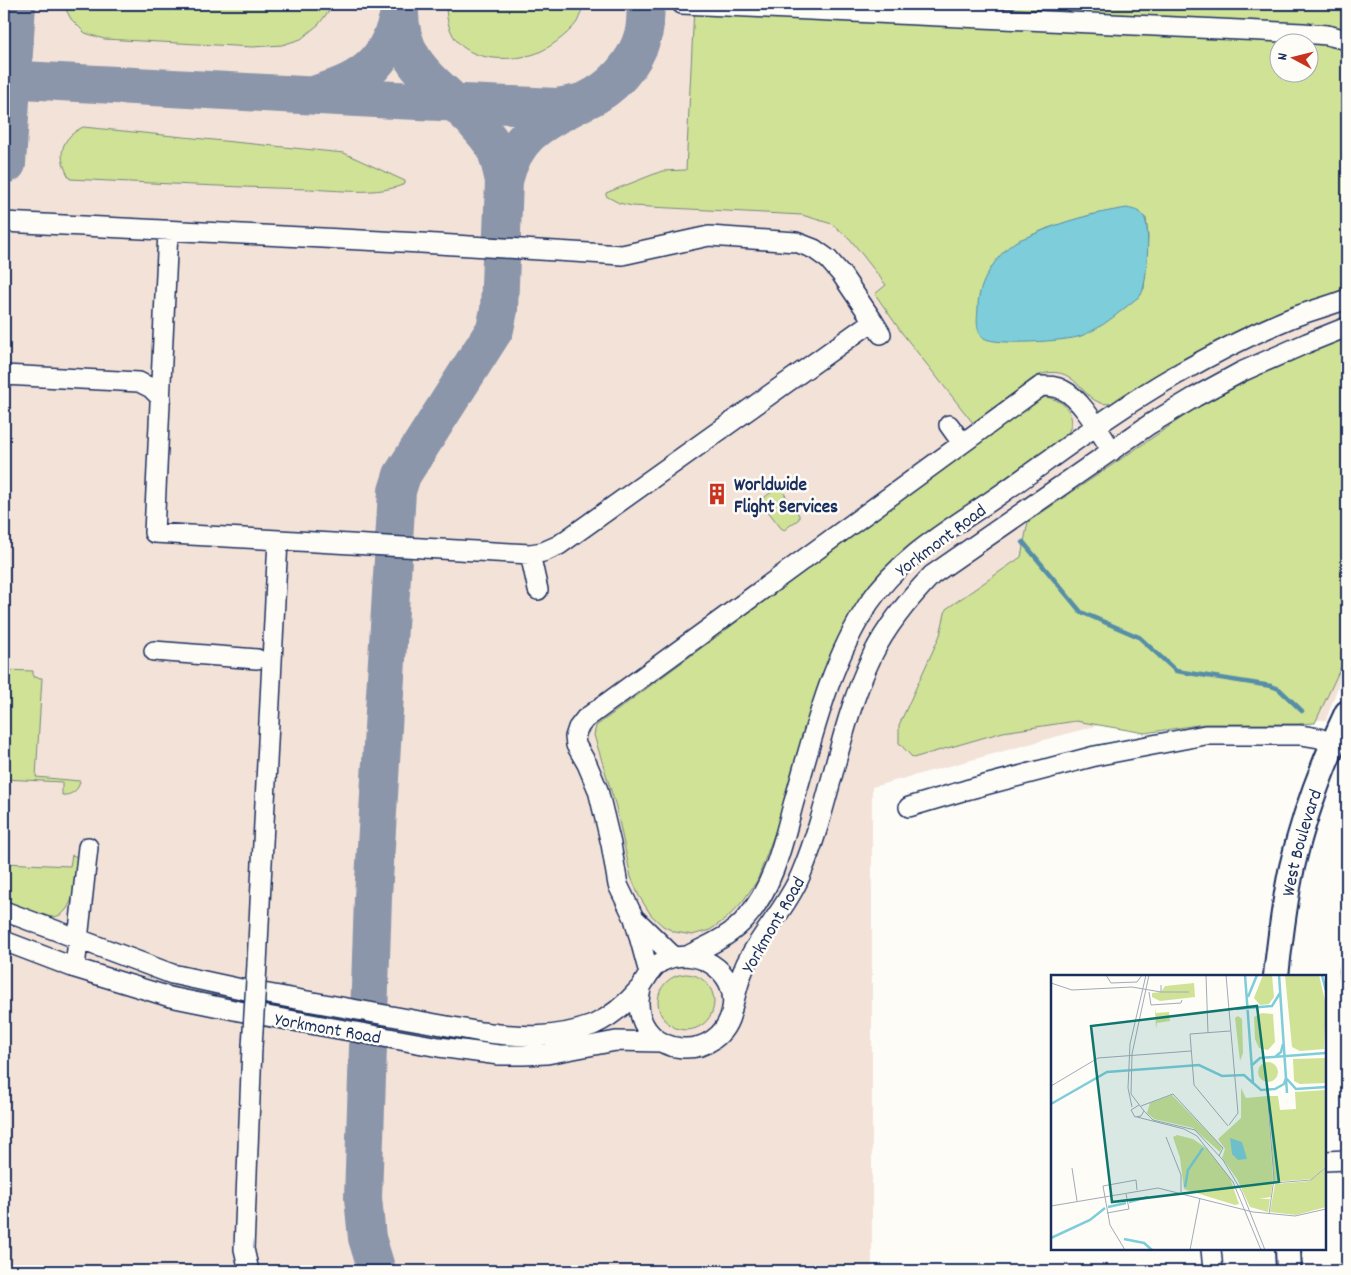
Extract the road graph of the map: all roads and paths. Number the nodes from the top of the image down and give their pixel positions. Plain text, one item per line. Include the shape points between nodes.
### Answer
1 (682, 4) edge
2 (1347, 40) edge
3 (4, 222) edge
4 (168, 231) junction
5 (1347, 299) edge
6 (1347, 327) edge
7 (4, 374) edge
8 (161, 398) junction
9 (949, 425) dead end
10 (1096, 428) junction
11 (962, 443) junction
12 (1112, 451) junction
13 (278, 540) junction
14 (530, 554) junction
15 (538, 590) dead end
16 (154, 651) dead end
17 (257, 659) dead end
18 (1347, 713) edge
19 (1333, 744) junction
20 (909, 807) dead end
21 (88, 847) dead end
22 (4, 911) edge
23 (634, 918) junction
24 (79, 939) junction
25 (4, 941) edge
26 (681, 956) junction
27 (75, 968) junction
28 (1276, 975) edge
29 (645, 980) junction
30 (732, 1008) junction
31 (660, 1042) junction
32 (1347, 1160) edge
33 (1326, 1161) edge
34 (1211, 1250) edge
35 (1288, 1250) edge
36 (248, 1271) edge
37 (1213, 1271) edge
38 (1289, 1271) edge

1 - 2 street via 1303,33
3 - 4 street
4 - 8 street
4 - 14 street via 622,255 709,236 796,242 828,259 877,327 559,546
5 - 10 street, Yorkmont Road via 1247,338 1178,374
6 - 12 street, Yorkmont Road via 1241,372 1172,411
7 - 8 street via 139,382
8 - 13 street via 154,533
9 - 11 street
10 - 11 street via 1065,390 1052,385 1041,386
10 - 12 street
10 - 26 street, Yorkmont Road via 910,558 881,587 857,623 834,672 765,890 748,917 729,934
11 - 23 street via 585,719 578,728 576,745 598,790 618,885
12 - 30 street, Yorkmont Road via 932,574 903,606 874,652 860,684 802,873 785,906 748,959
13 - 14 street
13 - 36 street, bridge via 252,1047 244,1248
14 - 15 street
16 - 17 street
18 - 19 main road, West Boulevard
19 - 20 street via 1301,735 1205,735 1095,756
19 - 28 main road, West Boulevard via 1303,824 1292,868
21 - 24 street
22 - 24 street, Yorkmont Road
23 - 26 street
23 - 29 street
24 - 27 street
24 - 29 street, Yorkmont Road via 172,974 498,1034 536,1036 566,1033 603,1020
25 - 27 street, Yorkmont Road
26 - 29 street, Yorkmont Road via 660,963
26 - 30 street, Yorkmont Road via 704,959 716,967 726,978 732,993
27 - 31 street, Yorkmont Road via 170,997 438,1047 507,1055 548,1054 616,1041
29 - 31 street via 639,1002 641,1017
30 - 31 street, Yorkmont Road via 718,1036 705,1045 675,1048
32 - 33 street
34 - 37 street
35 - 38 main road

